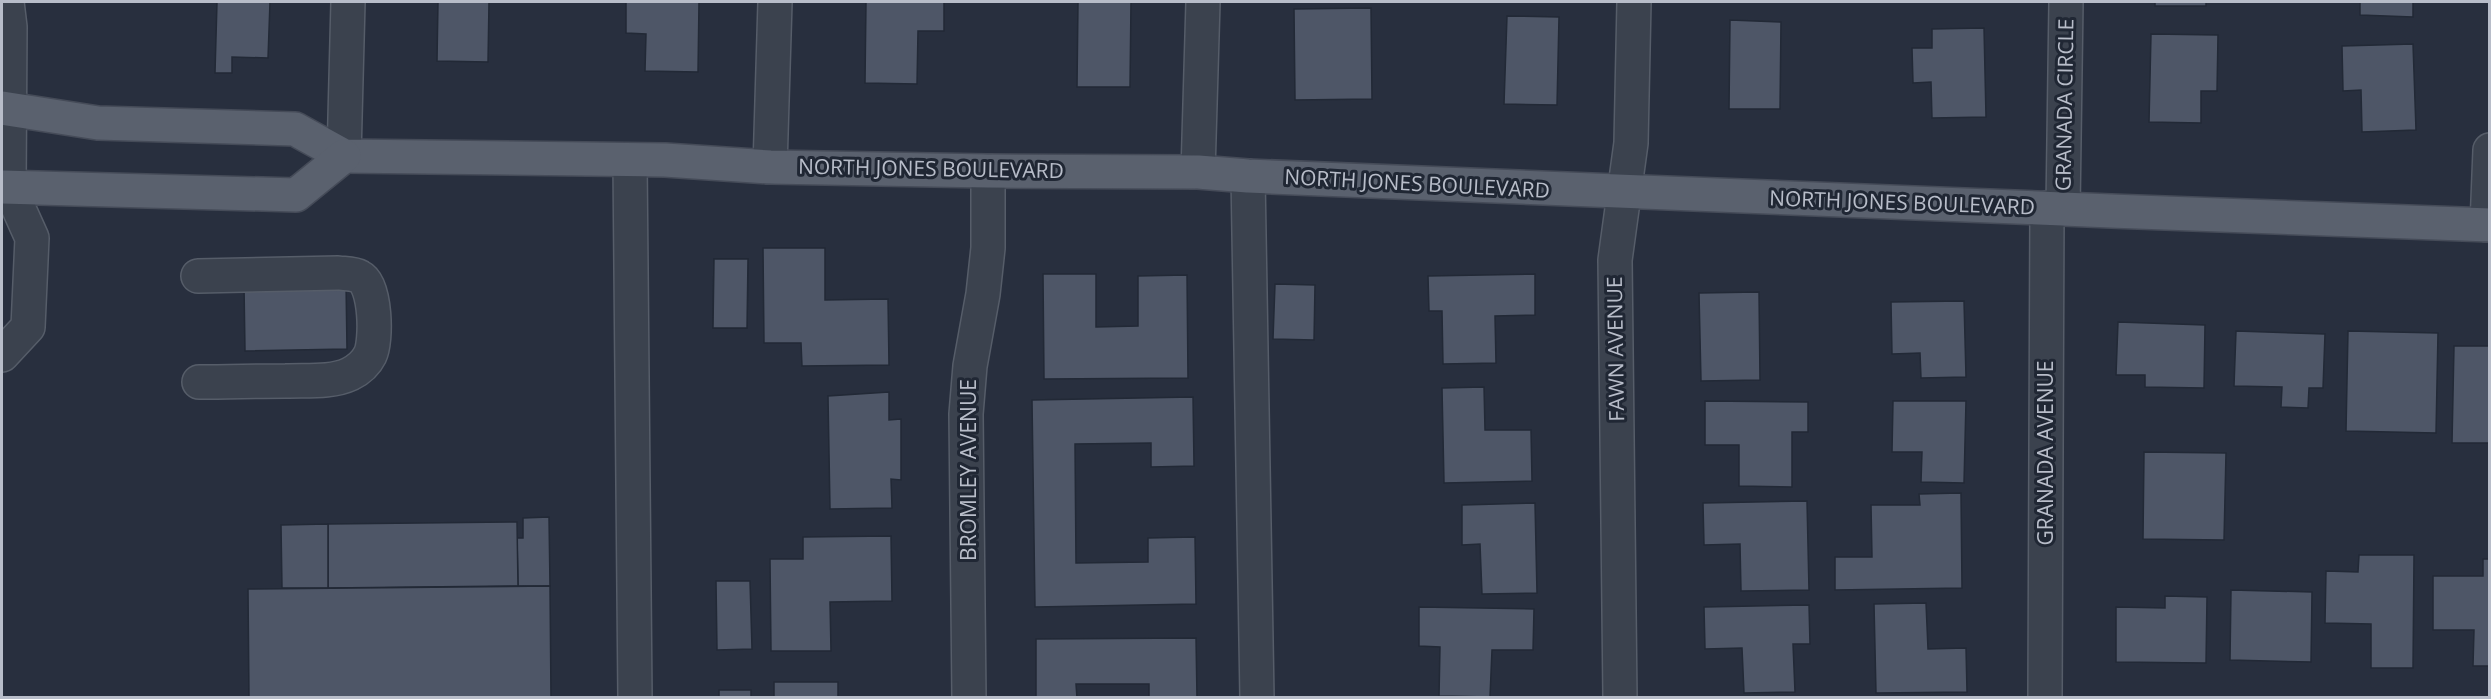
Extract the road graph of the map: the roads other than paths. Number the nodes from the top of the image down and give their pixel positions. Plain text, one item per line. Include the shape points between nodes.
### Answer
1 (7, 2) edge
2 (348, 2) edge
3 (776, 2) edge
4 (1203, 2) edge
5 (1634, 2) edge
6 (2066, 2) edge
7 (5, 109) edge
8 (2490, 150) edge
9 (344, 156) junction
10 (630, 160) junction
11 (770, 167) junction
12 (988, 171) junction
13 (1198, 172) junction
14 (1248, 176) junction
15 (4, 192) edge
16 (1624, 194) junction
17 (2055, 208) junction
18 (2488, 225) edge
19 (198, 276) dead end
20 (2, 355) edge
21 (199, 382) dead end
22 (635, 698) edge
23 (969, 698) edge
24 (1257, 698) edge
25 (1620, 698) edge
26 (2046, 698) edge

1 - 7 street via 10,27
2 - 9 street
3 - 11 street
4 - 13 street
5 - 16 street, FAWN AVENUE via 1631,143
6 - 17 street, GRANADA CIRCLE
7 - 9 main road, NORTH JONES BOULEVARD via 98,123 295,129
7 - 15 street
8 - 18 street
9 - 10 main road, NORTH JONES BOULEVARD
9 - 15 main road via 296,195
10 - 11 main road, NORTH JONES BOULEVARD
10 - 22 street
11 - 12 main road, NORTH JONES BOULEVARD
12 - 13 main road, NORTH JONES BOULEVARD
12 - 23 street, BROMLEY AVENUE via 988,248 966,414
13 - 14 main road, NORTH JONES BOULEVARD
14 - 16 main road, NORTH JONES BOULEVARD
14 - 24 street
15 - 20 street via 32,238 28,327
16 - 17 main road, NORTH JONES BOULEVARD
16 - 25 street, FAWN AVENUE via 1615,260
17 - 18 main road, NORTH JONES BOULEVARD
17 - 26 street, GRANADA AVENUE
19 - 21 street via 351,274 362,277 373,298 371,354 348,375 320,380

